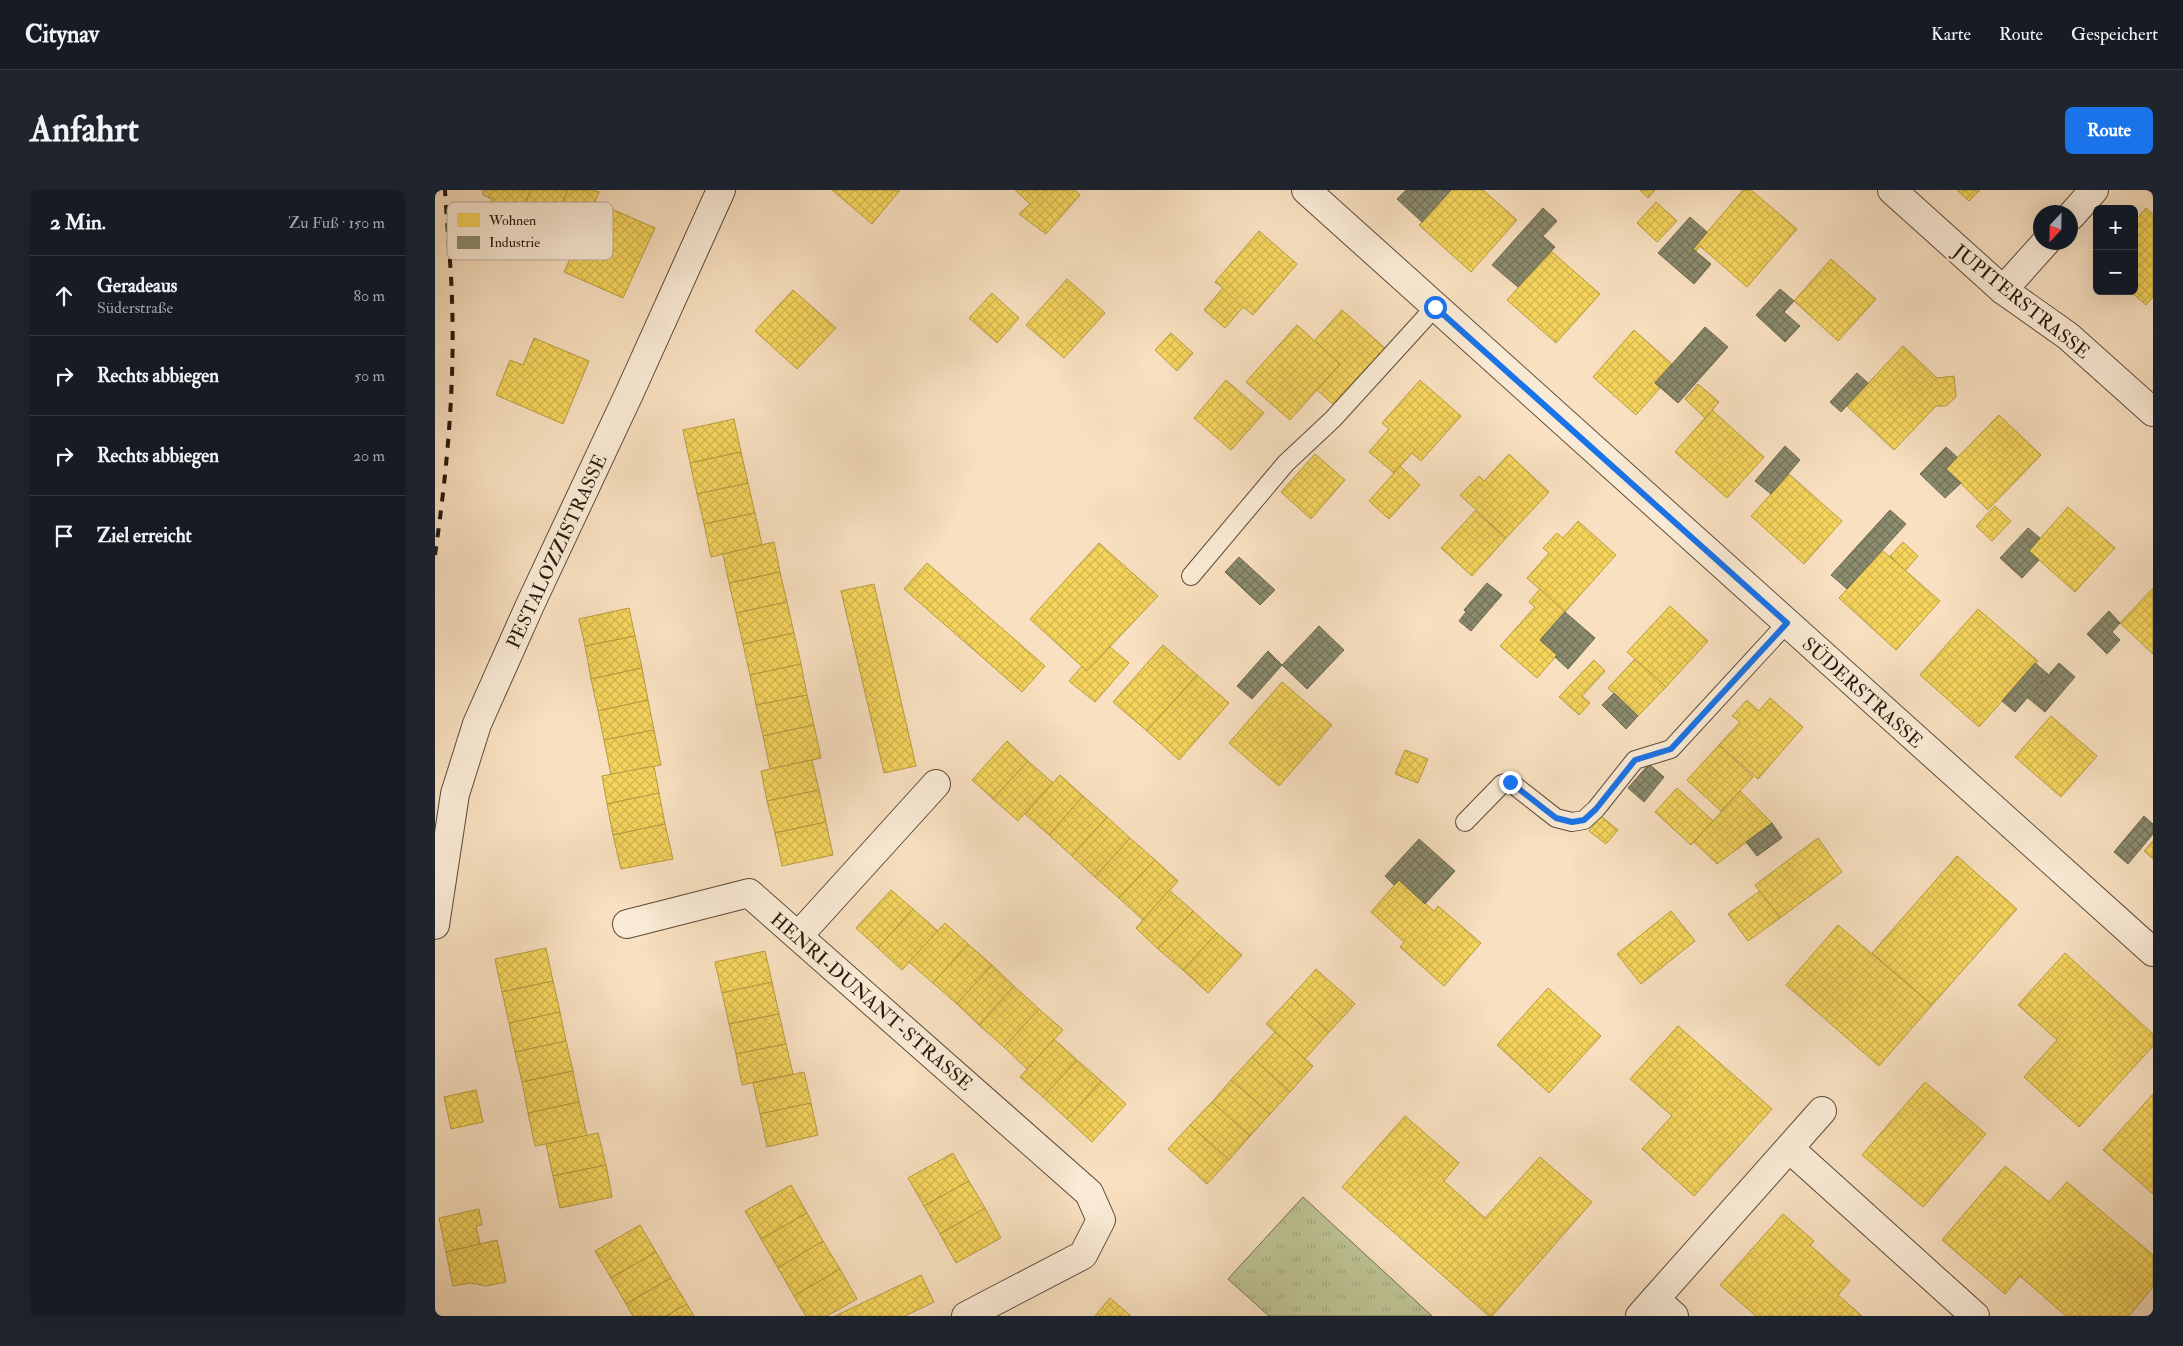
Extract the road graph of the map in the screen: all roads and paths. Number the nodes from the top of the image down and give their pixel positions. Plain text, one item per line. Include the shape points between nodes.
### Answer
1 (721, 190) edge
2 (1306, 190) edge
3 (1891, 190) edge
4 (2094, 190) edge
5 (2078, 208) edge
6 (2039, 250) edge
7 (2003, 290) junction
8 (1435, 307) junction
9 (2153, 412) edge
10 (1191, 576) dead end
11 (1787, 623) junction
12 (936, 784) dead end
13 (1465, 822) dead end
14 (627, 924) dead end
15 (435, 925) edge
16 (799, 935) junction
17 (2153, 952) edge
18 (1822, 1111) dead end
19 (1789, 1149) junction
20 (1656, 1310) edge
21 (966, 1316) edge
22 (1975, 1316) edge

1 - 15 street, PESTALOZZISTRASSE via 477,724 455,794
2 - 8 street, SÜDERSTRASSE
3 - 7 street, JUPITERSTRASSE
4 - 5 street
6 - 7 street
7 - 9 street, JUPITERSTRASSE via 2068,336
8 - 10 lane via 1333,419 1286,463
8 - 11 street, SÜDERSTRASSE
11 - 13 lane via 1671,749 1635,760 1584,820 1572,822 1556,818 1510,782 1502,784
11 - 17 street, SÜDERSTRASSE
12 - 16 street
14 - 16 street, HENRI-DUNANT-STRASSE via 749,893
16 - 21 street, HENRI-DUNANT-STRASSE via 1089,1193 1101,1220 1083,1255
18 - 19 street
19 - 20 street
19 - 22 street

